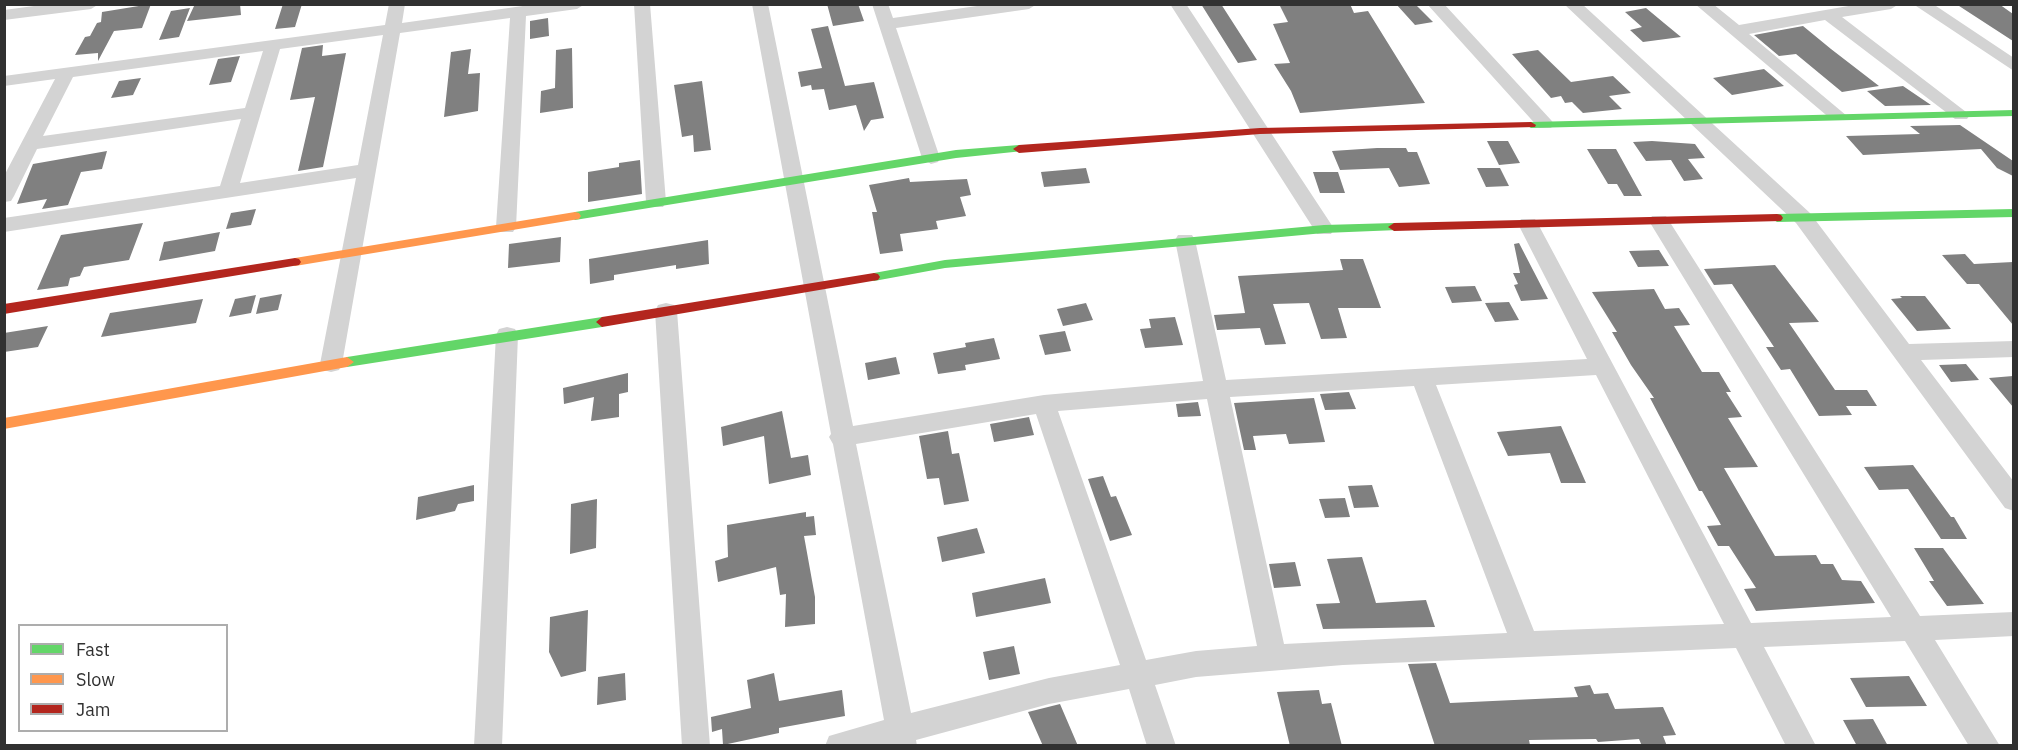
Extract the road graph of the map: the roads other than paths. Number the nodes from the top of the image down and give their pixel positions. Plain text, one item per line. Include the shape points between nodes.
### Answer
1 (91, 4) edge
2 (397, 4) edge
3 (577, 4) edge
4 (642, 4) edge
5 (760, 4) edge
6 (880, 4) edge
7 (1029, 4) edge
8 (1178, 4) edge
9 (1434, 4) edge
10 (1572, 4) edge
11 (1703, 4) edge
12 (1891, 4) edge
13 (1921, 4) edge
14 (518, 12) junction
15 (4, 15) edge
16 (1828, 15) junction
17 (887, 24) junction
18 (392, 29) junction
19 (1735, 31) junction
20 (273, 45) junction
21 (2010, 60) edge
22 (68, 72) junction
23 (4, 81) edge
24 (252, 112) junction
25 (2013, 113) edge
26 (1961, 115) junction
27 (1838, 116) junction
28 (1696, 120) junction
29 (1545, 124) junction
30 (1260, 131) junction
31 (31, 144) junction
32 (931, 158) junction
33 (365, 170) junction
34 (795, 180) junction
35 (228, 191) junction
36 (4, 196) edge
37 (656, 202) junction
38 (2013, 213) edge
39 (1803, 218) junction
40 (1659, 221) junction
41 (1528, 224) junction
42 (4, 225) edge
43 (506, 227) junction
44 (1324, 229) junction
45 (1185, 240) junction
46 (350, 252) junction
47 (817, 288) junction
48 (4, 309) edge
49 (666, 311) junction
50 (507, 335) junction
51 (2013, 349) edge
52 (1903, 352) junction
53 (331, 363) junction
54 (1604, 366) junction
55 (1422, 377) junction
56 (1215, 389) junction
57 (1044, 404) junction
58 (4, 424) edge
59 (841, 437) junction
60 (2005, 478) edge
61 (2013, 501) edge
62 (2013, 624) edge
63 (1914, 629) junction
64 (1745, 636) junction
65 (1526, 644) junction
66 (1273, 658) junction
67 (1137, 673) junction
68 (902, 738) edge
69 (488, 746) edge
70 (696, 746) edge
71 (839, 746) edge
72 (1162, 746) edge
73 (1802, 746) edge
74 (1986, 746) edge

1 - 15 street
2 - 18 street
3 - 14 street
4 - 37 street
5 - 34 street
6 - 17 street
7 - 17 street
8 - 30 street
9 - 29 street
10 - 28 street
11 - 19 street
12 - 16 street
13 - 21 street
14 - 18 street
14 - 43 street
16 - 19 street
16 - 26 street
17 - 32 street
18 - 20 street
18 - 33 street
19 - 27 street
20 - 22 street
20 - 24 street
22 - 23 street
22 - 31 street
24 - 31 street
24 - 35 street
25 - 26 street
26 - 27 street
27 - 28 street
28 - 29 street
28 - 39 street
29 - 30 street
30 - 32 street
30 - 44 street
31 - 36 street
32 - 34 street
33 - 35 street
33 - 46 street
34 - 37 street
34 - 47 street
35 - 42 street
37 - 43 street
38 - 39 street
39 - 40 street
39 - 52 street
40 - 41 street
40 - 63 street
41 - 44 street
41 - 54 street
43 - 46 street
44 - 45 street
45 - 47 street via 945,264
45 - 56 street
46 - 48 street
46 - 53 street
47 - 49 street
47 - 59 street
49 - 50 street
49 - 70 street
50 - 53 street
50 - 69 street
51 - 52 street
52 - 60 street
53 - 58 street
54 - 55 street
54 - 64 street
55 - 56 street
55 - 65 street
56 - 57 street
56 - 66 street
57 - 59 street
57 - 67 street
59 - 68 street
60 - 61 street
62 - 63 street
63 - 64 street
63 - 74 street
64 - 65 street
64 - 73 street
65 - 66 street
66 - 67 street
67 - 68 street via 1049,691
67 - 72 street
68 - 71 street

